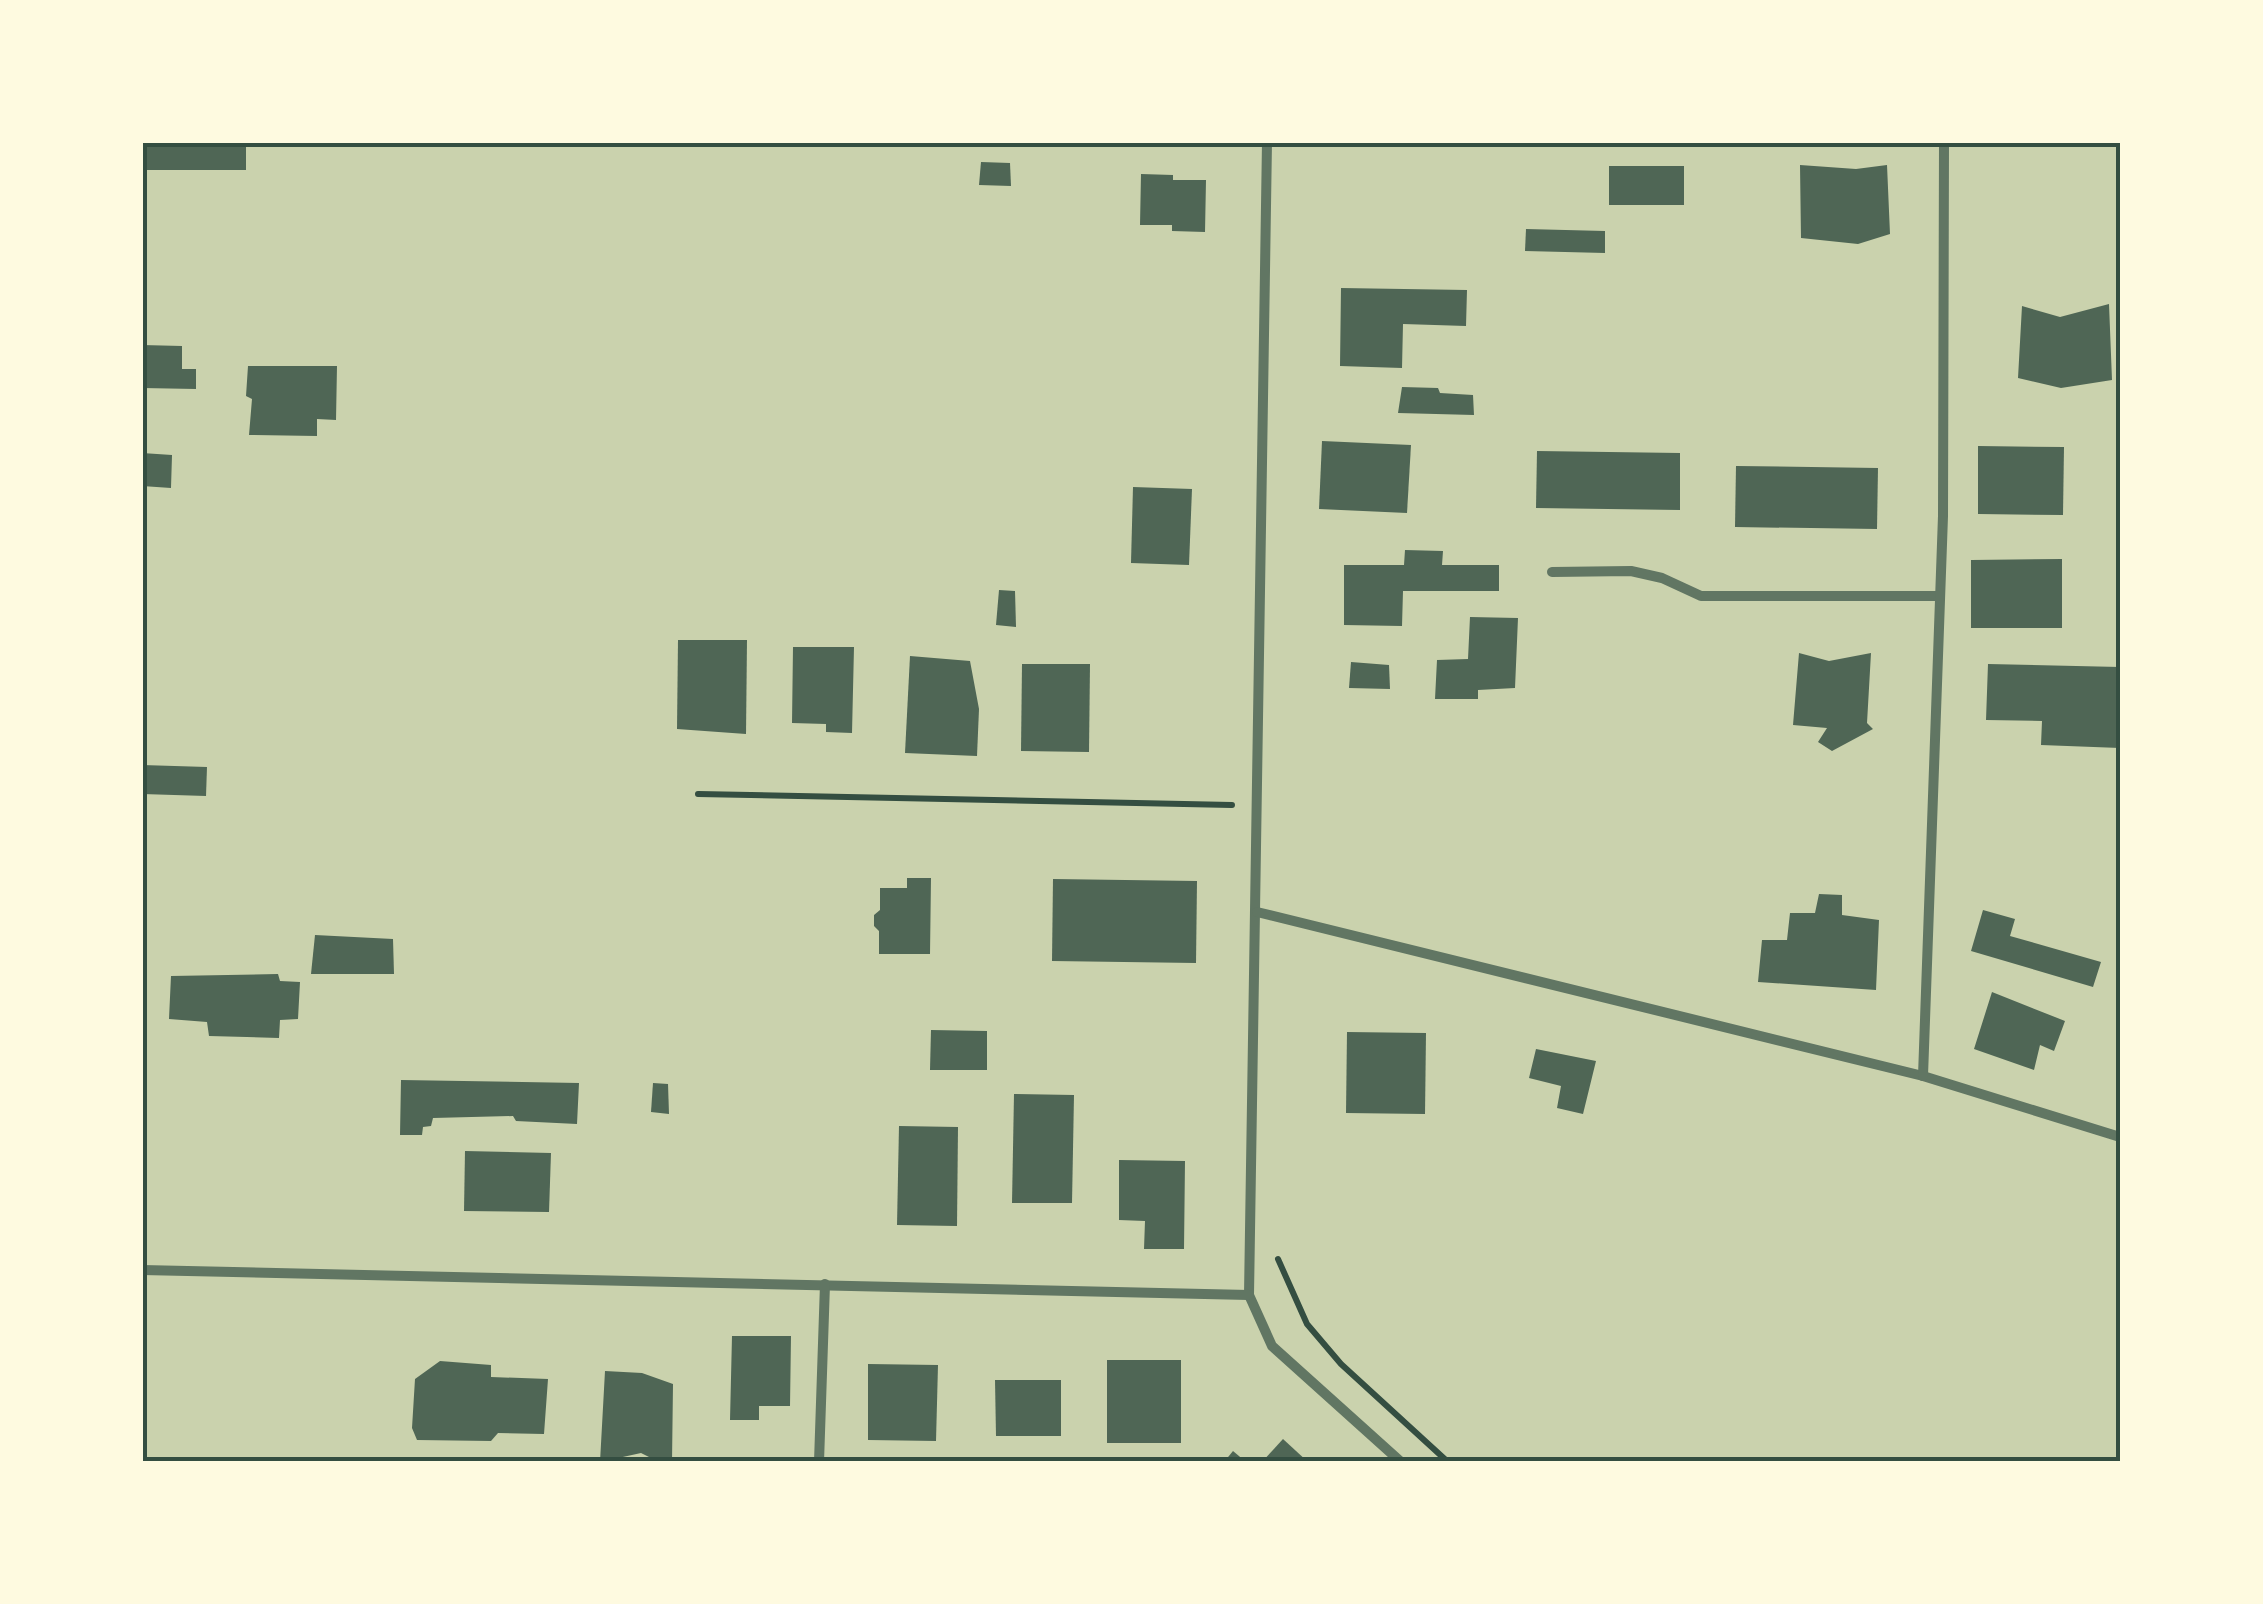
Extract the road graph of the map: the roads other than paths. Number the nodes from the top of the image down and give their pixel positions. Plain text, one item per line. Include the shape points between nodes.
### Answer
1 (1267, 142) edge
2 (1944, 142) edge
3 (1552, 572) dead end
4 (1940, 596) junction
5 (1257, 912) junction
6 (1923, 1076) junction
7 (2120, 1137) edge
8 (142, 1270) edge
9 (825, 1284) junction
10 (1249, 1295) junction
11 (819, 1462) edge
12 (1401, 1462) edge

1 - 5 street
2 - 4 street
3 - 4 street via 1631,571 1701,596
4 - 6 street
5 - 6 street
5 - 10 street
6 - 7 street
8 - 9 street
9 - 10 street
9 - 11 street
10 - 12 street via 1272,1346

